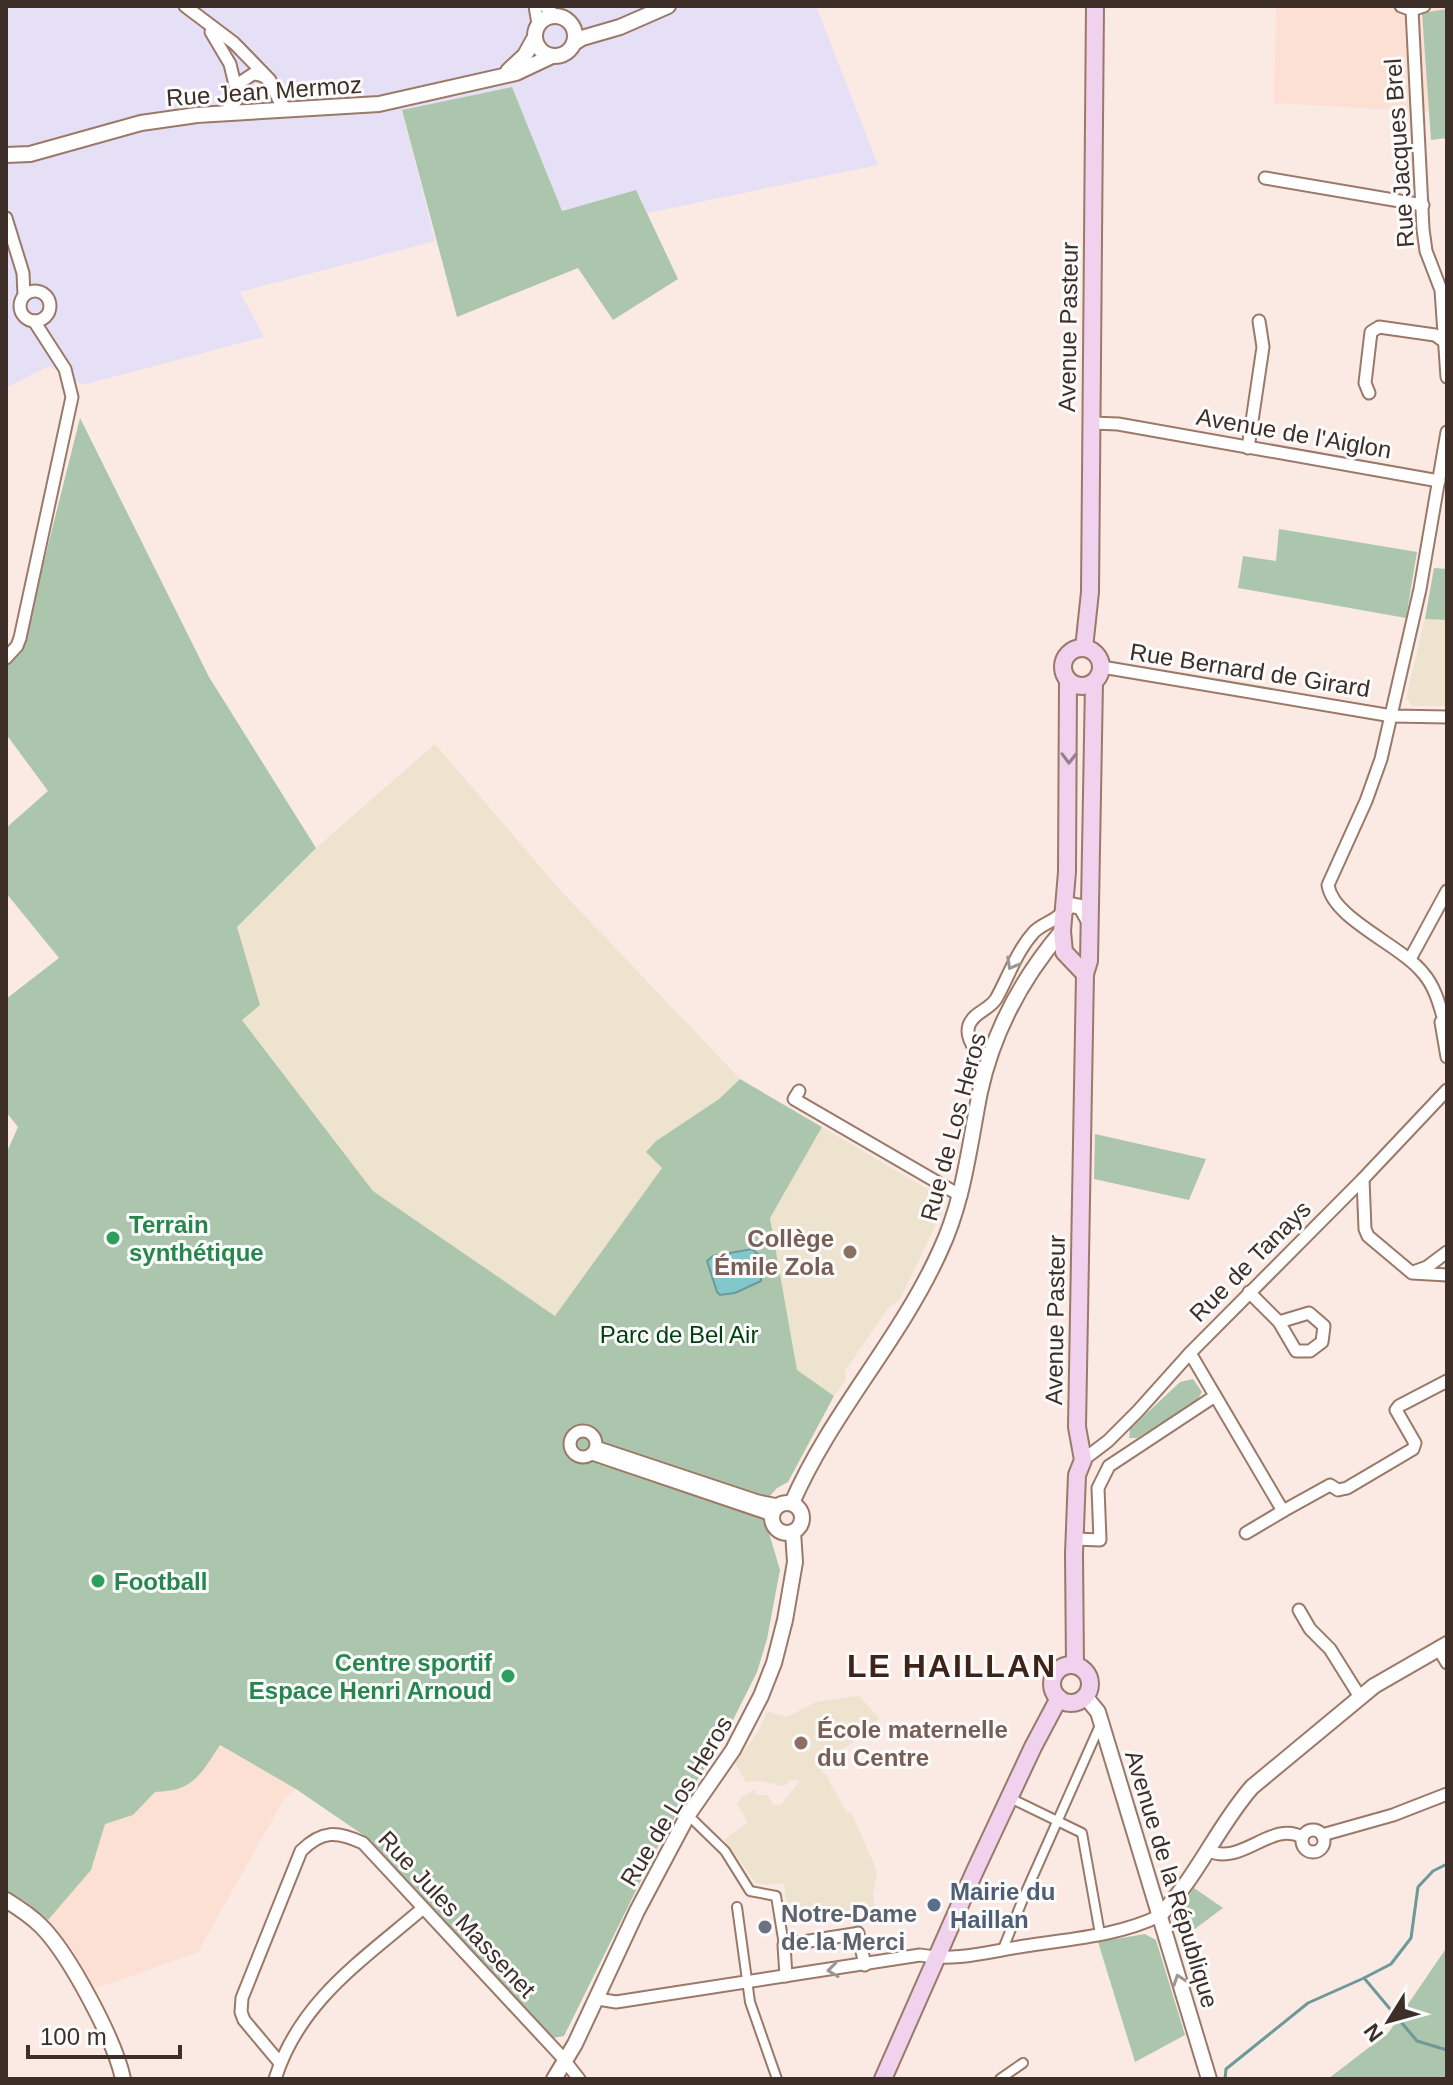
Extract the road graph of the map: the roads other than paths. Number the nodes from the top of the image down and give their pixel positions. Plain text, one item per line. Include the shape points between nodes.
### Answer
1 (185, 6) edge
2 (535, 6) edge
3 (668, 6) edge
4 (1095, 6) edge
5 (1424, 6) edge
6 (1406, 8) edge
7 (555, 14) edge
8 (620, 27) junction
9 (536, 31) junction
10 (574, 43) junction
11 (229, 48) junction
12 (552, 56) junction
13 (502, 77) junction
14 (270, 80) junction
15 (276, 100) junction
16 (240, 101) junction
17 (288, 110) junction
18 (266, 112) junction
19 (30, 154) junction
20 (6, 155) edge
21 (6, 168) edge
22 (1265, 178) dead end
23 (1423, 205) junction
24 (6, 218) edge
25 (23, 273) junction
26 (38, 291) junction
27 (24, 295) junction
28 (46, 315) junction
29 (34, 321) junction
30 (1259, 321) dead end
31 (50, 342) junction
32 (1446, 342) edge
33 (1447, 377) edge
34 (1369, 393) dead end
35 (1092, 423) junction
36 (1447, 432) edge
37 (1248, 448) junction
38 (1439, 481) junction
39 (1084, 648) junction
40 (6, 658) edge
41 (1098, 675) junction
42 (1068, 680) junction
43 (1392, 716) junction
44 (1447, 717) edge
45 (1447, 891) edge
46 (1064, 910) junction
47 (1090, 924) junction
48 (1062, 931) junction
49 (1068, 958) junction
50 (1039, 959) junction
51 (1410, 959) junction
52 (1085, 974) junction
53 (1439, 1006) junction
54 (1447, 1031) edge
55 (991, 1057) junction
56 (1447, 1057) edge
57 (1447, 1090) edge
58 (799, 1091) dead end
59 (1363, 1179) junction
60 (961, 1196) junction
61 (1447, 1252) edge
62 (1412, 1273) junction
63 (1447, 1275) edge
64 (1249, 1292) junction
65 (1279, 1322) dead end
66 (1190, 1353) junction
67 (1447, 1381) edge
68 (1215, 1396) junction
69 (594, 1450) dead end
70 (1083, 1460) junction
71 (781, 1508) junction
72 (1283, 1511) junction
73 (793, 1532) junction
74 (1246, 1533) dead end
75 (1075, 1539) junction
76 (1299, 1610) dead end
77 (1443, 1646) edge
78 (1447, 1663) edge
79 (1075, 1665) junction
80 (1085, 1696) junction
81 (1360, 1697) junction
82 (1059, 1698) junction
83 (1102, 1722) junction
84 (1447, 1794) edge
85 (1010, 1798) junction
86 (688, 1815) junction
87 (1058, 1820) junction
88 (1322, 1835) junction
89 (1302, 1837) junction
90 (1209, 1851) junction
91 (6, 1900) edge
92 (737, 1907) dead end
93 (422, 1909) junction
94 (1159, 1916) junction
95 (1100, 1934) junction
96 (784, 1945) junction
97 (1003, 1949) junction
98 (938, 1958) junction
99 (865, 1965) junction
100 (786, 1976) junction
101 (748, 1981) junction
102 (598, 1999) junction
103 (566, 2062) junction
104 (280, 2063) junction
105 (1023, 2063) dead end
106 (123, 2079) edge
107 (275, 2079) edge
108 (554, 2079) edge
109 (579, 2079) edge
110 (777, 2079) edge
111 (883, 2079) edge
112 (1000, 2079) edge
113 (1209, 2079) edge

1 - 11 street
2 - 9 street
3 - 8 street
4 - 35 main road, Avenue Pasteur
5 - 6 street
6 - 23 street, Rue Jacques Brel
7 - 8 street via 592,27
7 - 9 street via 542,20
7 - 10 street via 574,30
8 - 10 street
9 - 12 street via 540,49
9 - 13 street via 525,55
10 - 12 street via 565,53
11 - 14 street
11 - 16 street
12 - 13 street, Rue Jean Mermoz
13 - 17 street, Rue Jean Mermoz via 379,104
14 - 15 street
14 - 16 street via 253,74 242,79
15 - 17 street
15 - 18 street
16 - 18 street, Rue Jean Mermoz
16 - 19 street, Rue Jean Mermoz via 224,114 141,123
17 - 18 street, Rue Jean Mermoz
19 - 20 street, Rue Jean Mermoz
19 - 21 street, Rue Jean Mermoz
22 - 23 street
23 - 32 street, Rue Jacques Brel via 1426,251 1441,290
24 - 25 street
25 - 26 street
25 - 27 street
26 - 27 street
26 - 28 street via 49,301
27 - 29 street via 20,309
28 - 29 street
28 - 31 street
29 - 31 street
30 - 37 street via 1263,347
31 - 40 street via 70,382 70,413 20,638
32 - 33 street
32 - 34 street via 1435,335 1379,327 1371,332 1365,383
35 - 37 street, Avenue de l'Aiglon
35 - 39 main road, Avenue Pasteur via 1090,592
36 - 38 street
37 - 38 street, Avenue de l'Aiglon
38 - 43 street, Rue Bernard de Girard
39 - 41 main road via 1096,653
39 - 42 main road, Avenue Pasteur via 1066,657 1063,669
41 - 42 main road via 1080,687
41 - 43 street, Rue Bernard de Girard
41 - 47 main road, Avenue Pasteur
42 -> 46 main road, Avenue Pasteur
43 - 44 street
43 - 51 street via 1366,801 1329,878 1329,894 1338,907
45 - 51 street
46 - 47 street via 1081,907
46 - 48 main road, Avenue Pasteur
46 -> 55 street via 1033,934 992,1005 970,1023 970,1041
47 - 52 main road, Avenue Pasteur
48 - 49 main road, Avenue Pasteur
48 - 50 street, Rue de Los Heros
49 - 50 street
49 - 52 main road
50 - 55 street, Rue de Los Heros
51 - 53 street via 1425,974
52 - 70 main road, Avenue Pasteur via 1077,1427
53 - 54 street
53 - 56 street
55 - 60 street, Rue de Los Heros
57 - 59 street, Rue de Tanays
58 - 60 street via 794,1099
59 - 62 street via 1368,1236
59 - 64 street, Rue de Tanays
60 - 71 street, Rue de Los Heros via 921,1290
61 - 62 street
62 - 63 street
64 - 65 street
64 - 66 street, Rue de Tanays
66 - 68 street
66 - 70 street, Rue de Tanays via 1108,1441
67 - 72 street via 1396,1410 1415,1443 1413,1449 1347,1488 1330,1485
68 - 72 street
68 - 75 street via 1109,1466 1098,1488 1100,1540
69 - 71 street
70 - 75 main road, Avenue Pasteur via 1077,1475
71 - 73 street via 776,1528
71 - 73 street via 800,1509 803,1520
72 - 74 street
73 - 86 street, Rue de Los Heros via 795,1562 774,1663 733,1750
75 - 79 main road, Avenue Pasteur
76 - 81 street
77 - 78 street
77 - 81 street
79 - 80 main road via 1088,1678
79 - 82 main road via 1054,1675
80 - 82 main road via 1070,1702
80 - 83 street, Avenue de la République
81 - 90 street via 1252,1787
82 - 85 main road
83 - 87 street
83 - 94 street, Avenue de la République
84 - 88 street
85 - 87 street
85 - 98 main road
86 - 96 street via 725,1851 750,1891 776,1896
86 - 102 street, Rue de Los Heros
87 - 95 street via 1082,1833
87 - 97 street
88 - 89 street via 1312,1830
88 - 89 street via 1323,1846 1315,1852 1305,1849
89 - 90 street via 1290,1832 1260,1840 1231,1856
90 - 94 street
91 - 106 street via 60,1948 107,2033
92 - 101 street
93 - 103 street, Rue Jules Massenet
93 - 104 street via 324,1993
93 - 104 street, Rue Jules Massenet via 353,1838 331,1834 313,1839 301,1851 242,1998 244,2020
94 - 95 street
113 -> 94 street, Avenue de la République
95 - 97 street
96 - 99 street via 858,1933
96 - 100 street
97 - 98 street
98 - 99 street via 920,1955
98 - 111 main road
99 -> 100 street
100 - 101 street
101 - 102 street via 616,2002
101 - 110 street via 750,2002
102 - 103 street, Rue de Los Heros
103 - 108 street, Rue de Los Heros
103 - 109 street, Rue Jules Massenet
104 - 107 street
105 - 112 street

